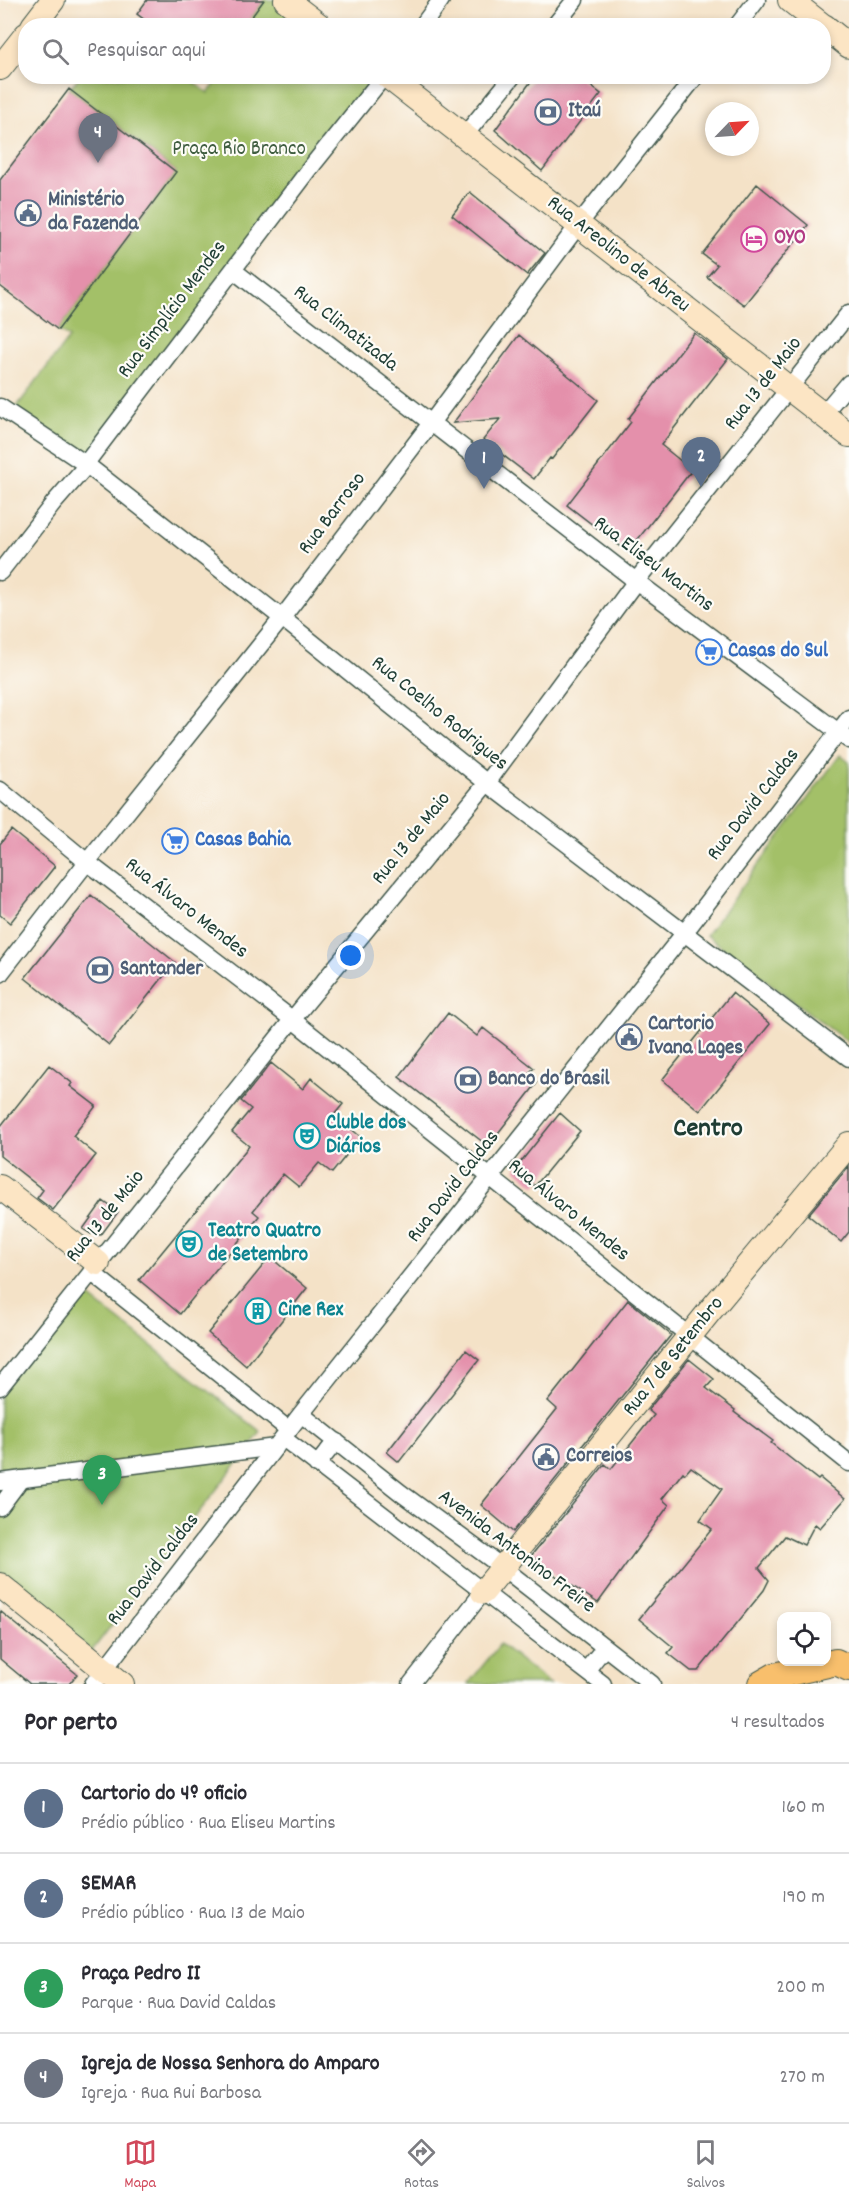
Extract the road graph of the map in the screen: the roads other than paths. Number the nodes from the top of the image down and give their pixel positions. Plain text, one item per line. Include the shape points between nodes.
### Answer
1 (53, 0) edge
2 (286, 0) edge
3 (441, 0) edge
4 (575, 0) edge
5 (757, 0) edge
6 (790, 0) edge
7 (39, 18) edge
8 (310, 18) edge
9 (428, 18) edge
10 (560, 18) edge
11 (743, 18) edge
12 (813, 18) edge
13 (831, 32) edge
14 (18, 45) edge
15 (849, 46) edge
16 (0, 68) edge
17 (379, 84) edge
18 (396, 84) edge
19 (506, 84) edge
20 (690, 84) edge
21 (464, 136) junction
22 (579, 224) junction
23 (233, 270) junction
24 (849, 313) edge
25 (849, 383) edge
26 (790, 387) junction
27 (0, 407) edge
28 (823, 414) junction
29 (431, 423) junction
30 (849, 435) edge
31 (87, 465) junction
32 (0, 572) edge
33 (636, 581) junction
34 (282, 618) junction
35 (846, 730) edge
36 (487, 783) junction
37 (0, 790) edge
38 (87, 862) junction
39 (685, 931) junction
40 (0, 974) edge
41 (292, 1020) junction
42 (849, 1058) edge
43 (849, 1144) edge
44 (490, 1177) junction
45 (0, 1187) edge
46 (94, 1268) junction
47 (691, 1336) junction
48 (0, 1387) edge
49 (301, 1414) junction
50 (282, 1438) junction
51 (336, 1441) junction
52 (849, 1463) edge
53 (317, 1465) junction
54 (21, 1479) junction
55 (0, 1482) edge
56 (401, 1493) junction
57 (0, 1508) edge
58 (384, 1516) junction
59 (502, 1567) junction
60 (0, 1585) edge
61 (483, 1592) junction
62 (604, 1648) junction
63 (849, 1668) edge
64 (586, 1671) junction
65 (107, 1680) edge
66 (411, 1684) edge
67 (603, 1684) edge
68 (652, 1684) edge
69 (761, 1684) edge

1 - 7 street
2 - 8 street
3 - 9 street
4 - 10 street
5 - 11 street
6 - 12 street
13 - 15 street
14 - 16 street
17 - 23 street, Rua Simplício Mendes
18 - 21 street, Rua Areolino de Abreu
19 - 21 street
20 - 22 street, Rua Barroso
21 - 22 street, Rua Areolino de Abreu
22 - 26 street, Rua Areolino de Abreu
22 - 29 street, Rua Barroso
23 - 29 street, Rua Climatizada
23 - 31 street, Rua Simplício Mendes
24 - 26 street, Rua 13 de Maio
25 - 28 street
26 - 28 street, Rua Areolino de Abreu
26 - 33 street, Rua 13 de Maio
27 - 31 street, Rua Coelho Rodrigues
28 - 30 street, Rua Areolino de Abreu
29 - 33 street, Rua Eliseu Martins
29 - 34 street, Rua Barroso
31 - 32 street, Rua Simplício Mendes
31 - 34 street, Rua Coelho Rodrigues
33 - 35 street, Rua Eliseu Martins
33 - 36 street, Rua 13 de Maio
34 - 36 street, Rua Coelho Rodrigues
34 - 38 street, Rua Barroso
35 - 39 street, Rua David Caldas
36 - 39 street, Rua Coelho Rodrigues
36 - 41 street, Rua 13 de Maio
37 - 38 street, Rua Álvaro Mendes
38 - 40 street, Rua Barroso
38 - 41 street, Rua Álvaro Mendes
39 - 42 street, Rua Coelho Rodrigues
39 - 44 street, Rua David Caldas
41 - 44 street, Rua Álvaro Mendes
41 - 46 street, Rua 13 de Maio
43 - 47 street, Rua 7 de Setembro
44 - 47 street, Rua Álvaro Mendes
44 - 49 street, Rua David Caldas
45 - 46 street
46 - 48 street, Rua 13 de Maio
46 - 50 street
47 - 52 street, Rua Álvaro Mendes
47 - 59 street, Rua 7 de Setembro
49 - 50 street, Rua David Caldas
49 - 51 street, Avenida Antonino Freire
50 - 53 street
50 - 54 street
50 - 65 street, Rua David Caldas
51 - 53 street
51 - 56 street, Avenida Antonino Freire
53 - 58 street
54 - 55 street
54 - 57 street
56 - 58 street
56 - 59 street, Avenida Antonino Freire
58 - 61 street
59 - 61 street, Rua 7 de Setembro
59 - 62 street, Avenida Antonino Freire
60 - 65 street
61 - 64 street
61 - 66 street, Rua 7 de Setembro
62 - 64 street
62 - 68 street, Avenida Antonino Freire
63 - 69 main road via 836,1662 775,1676
64 - 67 street

